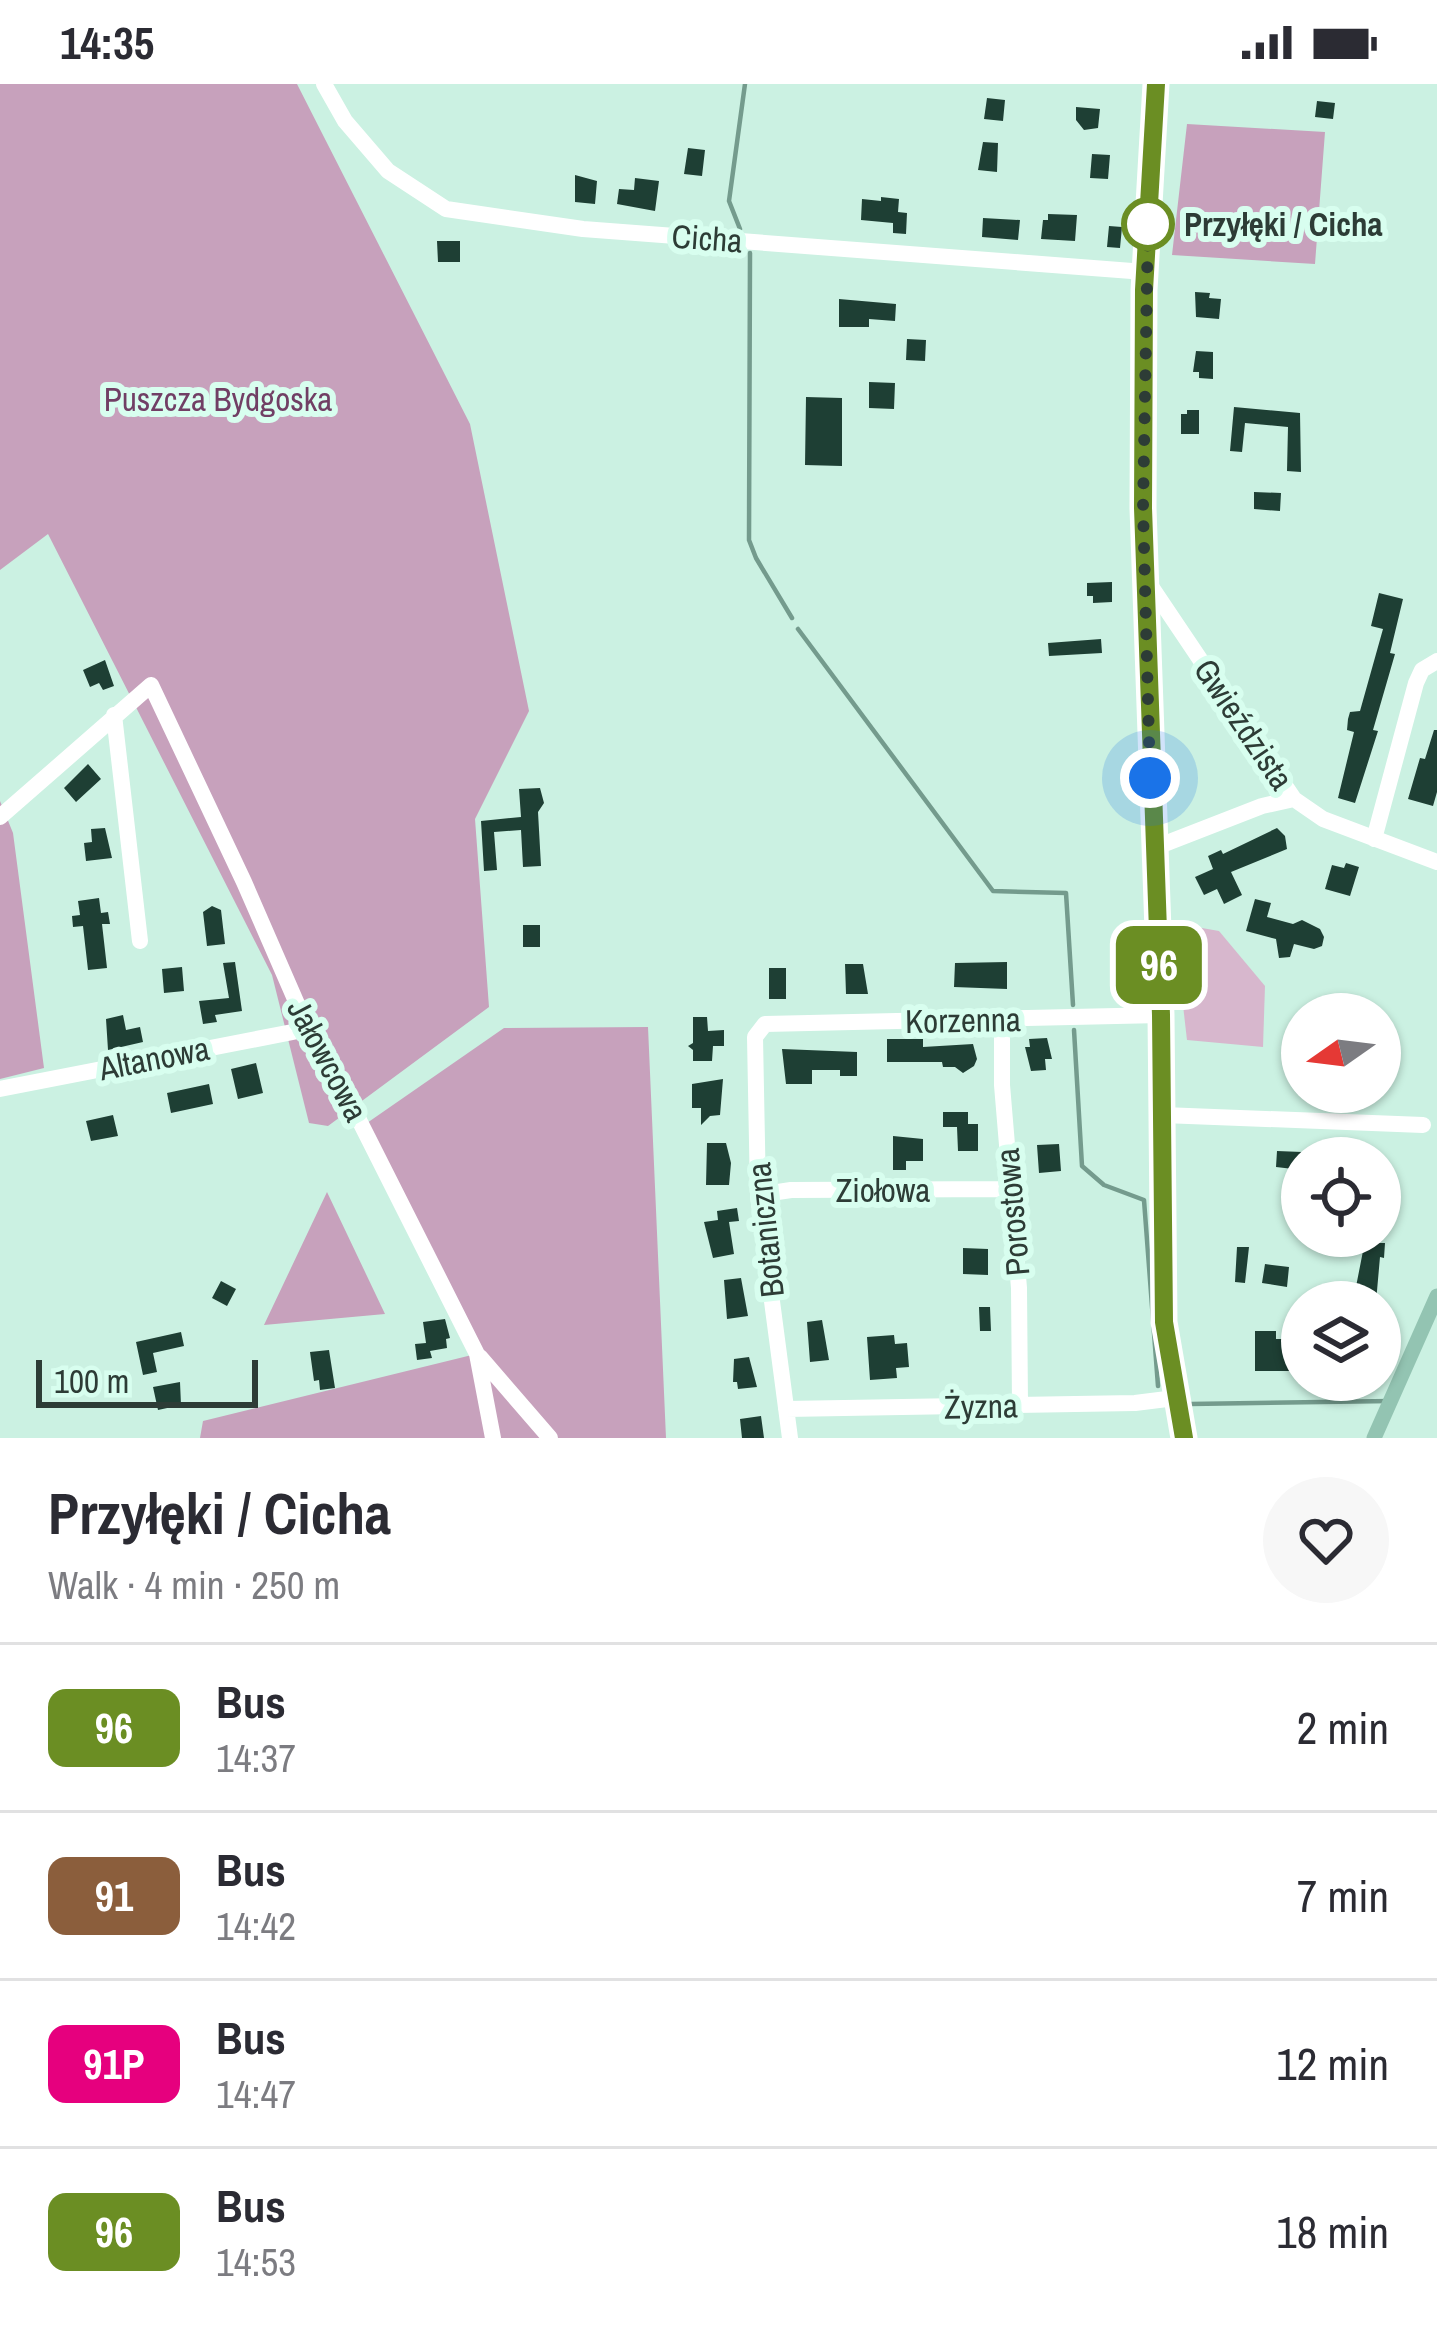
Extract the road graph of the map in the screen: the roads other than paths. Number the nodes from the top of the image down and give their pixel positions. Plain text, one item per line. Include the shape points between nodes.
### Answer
1 (324, 84) edge
2 (1156, 84) edge
3 (1145, 272) junction
4 (1145, 578) junction
5 (1437, 661) edge
6 (114, 716) junction
7 (1294, 799) junction
8 (0, 817) edge
9 (1374, 839) junction
10 (1154, 848) junction
11 (1437, 862) edge
12 (140, 940) dead end
13 (1161, 1015) junction
14 (1002, 1019) junction
15 (765, 1024) joint
16 (308, 1029) junction
17 (0, 1089) edge
18 (1163, 1115) junction
19 (1423, 1124) dead end
20 (1009, 1189) junction
21 (758, 1195) junction
22 (477, 1354) junction
23 (1175, 1398) junction
24 (1020, 1405) junction
25 (786, 1409) junction
26 (494, 1438) edge
27 (550, 1438) edge
28 (790, 1438) edge
29 (1184, 1438) edge

1 - 3 street, Cicha via 388,171 446,208 583,229
2 - 3 street
3 - 4 street
4 - 7 street, Gwieździsta
4 - 10 street
5 - 9 street via 1416,683
6 - 8 street
6 - 12 street
6 - 16 street, Jałowcowa via 151,686
7 - 9 street, Gwieździsta
7 - 10 street
9 - 11 street, Gwieździsta
10 - 13 street
13 - 14 street, Korzenna
13 - 18 street
14 - 15 street, Korzenna
14 - 20 street, Porostowa
15 - 21 street, Botaniczna via 755,1037
16 - 17 street, Altanowa
16 - 22 street, Jałowcowa
18 - 19 street
18 - 23 street via 1164,1322
20 - 21 street, Ziołowa
20 - 24 street, Porostowa
21 - 25 street, Botaniczna
22 - 26 street, Jałowcowa
22 - 27 street
23 - 24 street, Żyzna
23 - 29 street
24 - 25 street, Żyzna
25 - 28 street, Botaniczna

